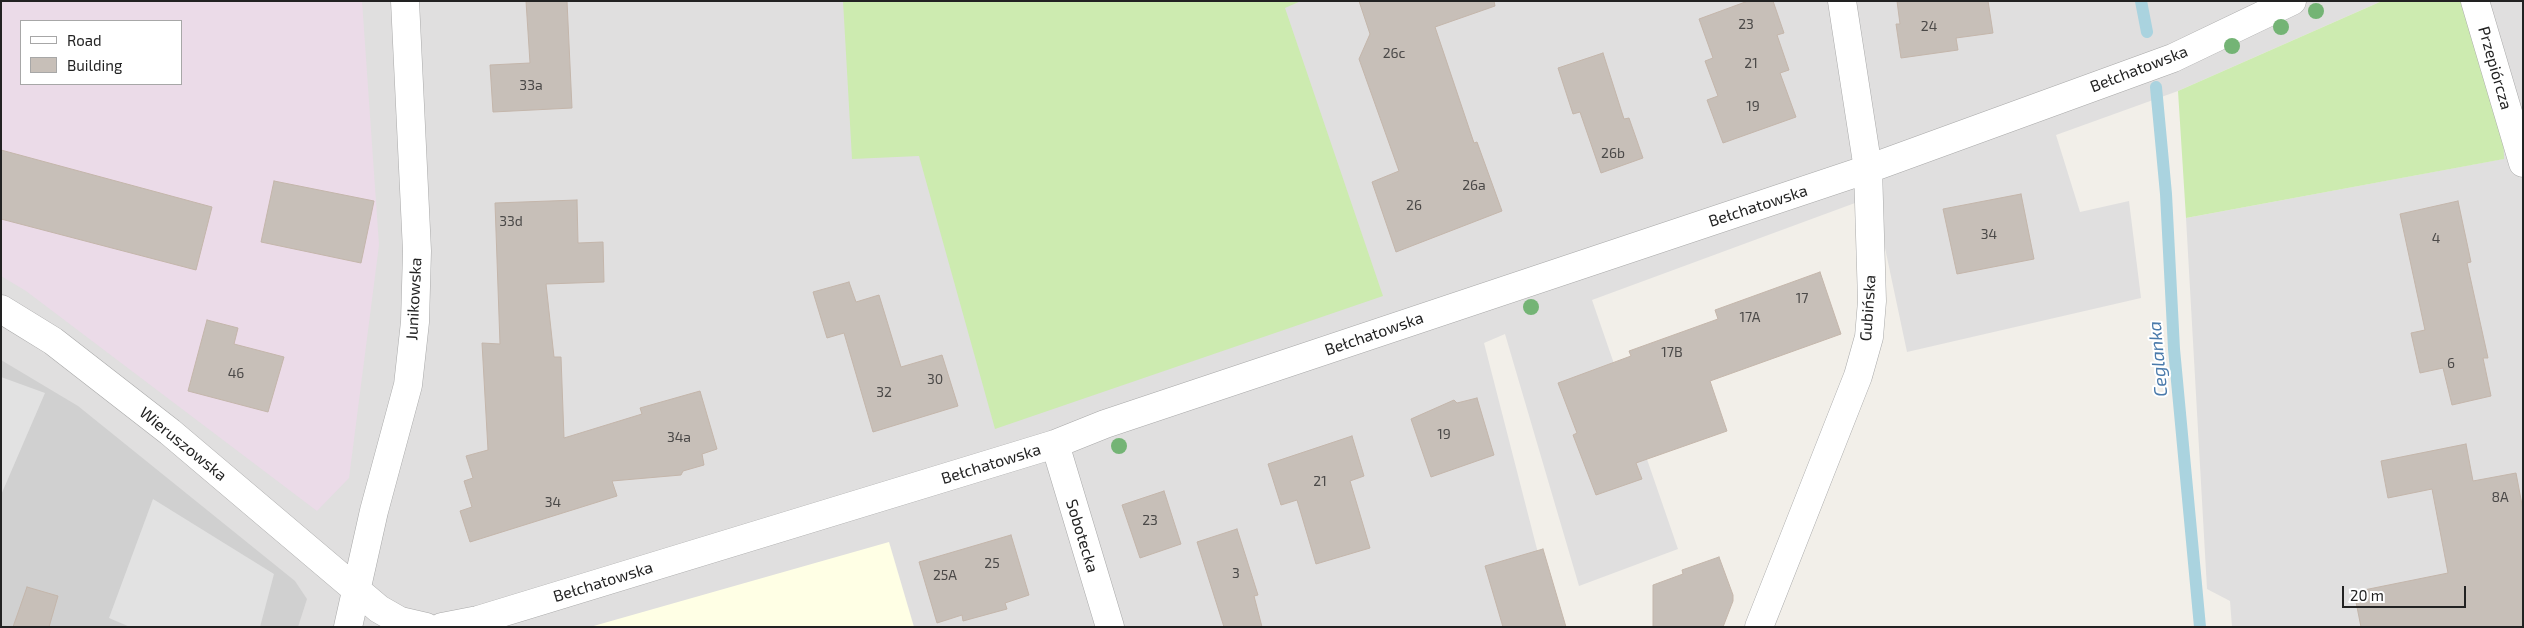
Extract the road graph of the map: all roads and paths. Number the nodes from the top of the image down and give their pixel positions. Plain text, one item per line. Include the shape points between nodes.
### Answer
1 (405, 1) edge
2 (1842, 1) edge
3 (2292, 1) edge
4 (2475, 1) edge
5 (2523, 163) edge
6 (1868, 170) junction
7 (1, 309) edge
8 (1055, 444) junction
9 (356, 590) junction
10 (348, 627) edge
11 (426, 627) edge
12 (442, 627) edge
13 (1110, 627) edge
14 (1759, 627) edge

1 - 9 street, Junikowska via 417,251 415,322 408,385
2 - 6 street, Gubińska
3 - 6 street, Bełchatowska via 2172,58
4 - 5 street, Przepiórcza
6 - 8 street, Bełchatowska via 1105,424
6 - 14 street, Gubińska via 1872,301 1869,337 1858,376
7 - 9 street, Wieruszowska via 53,341 170,432
8 - 12 street, Bełchatowska via 478,620
8 - 13 street, Sobotecka
9 - 10 street, Junikowska
9 - 11 street via 400,622

